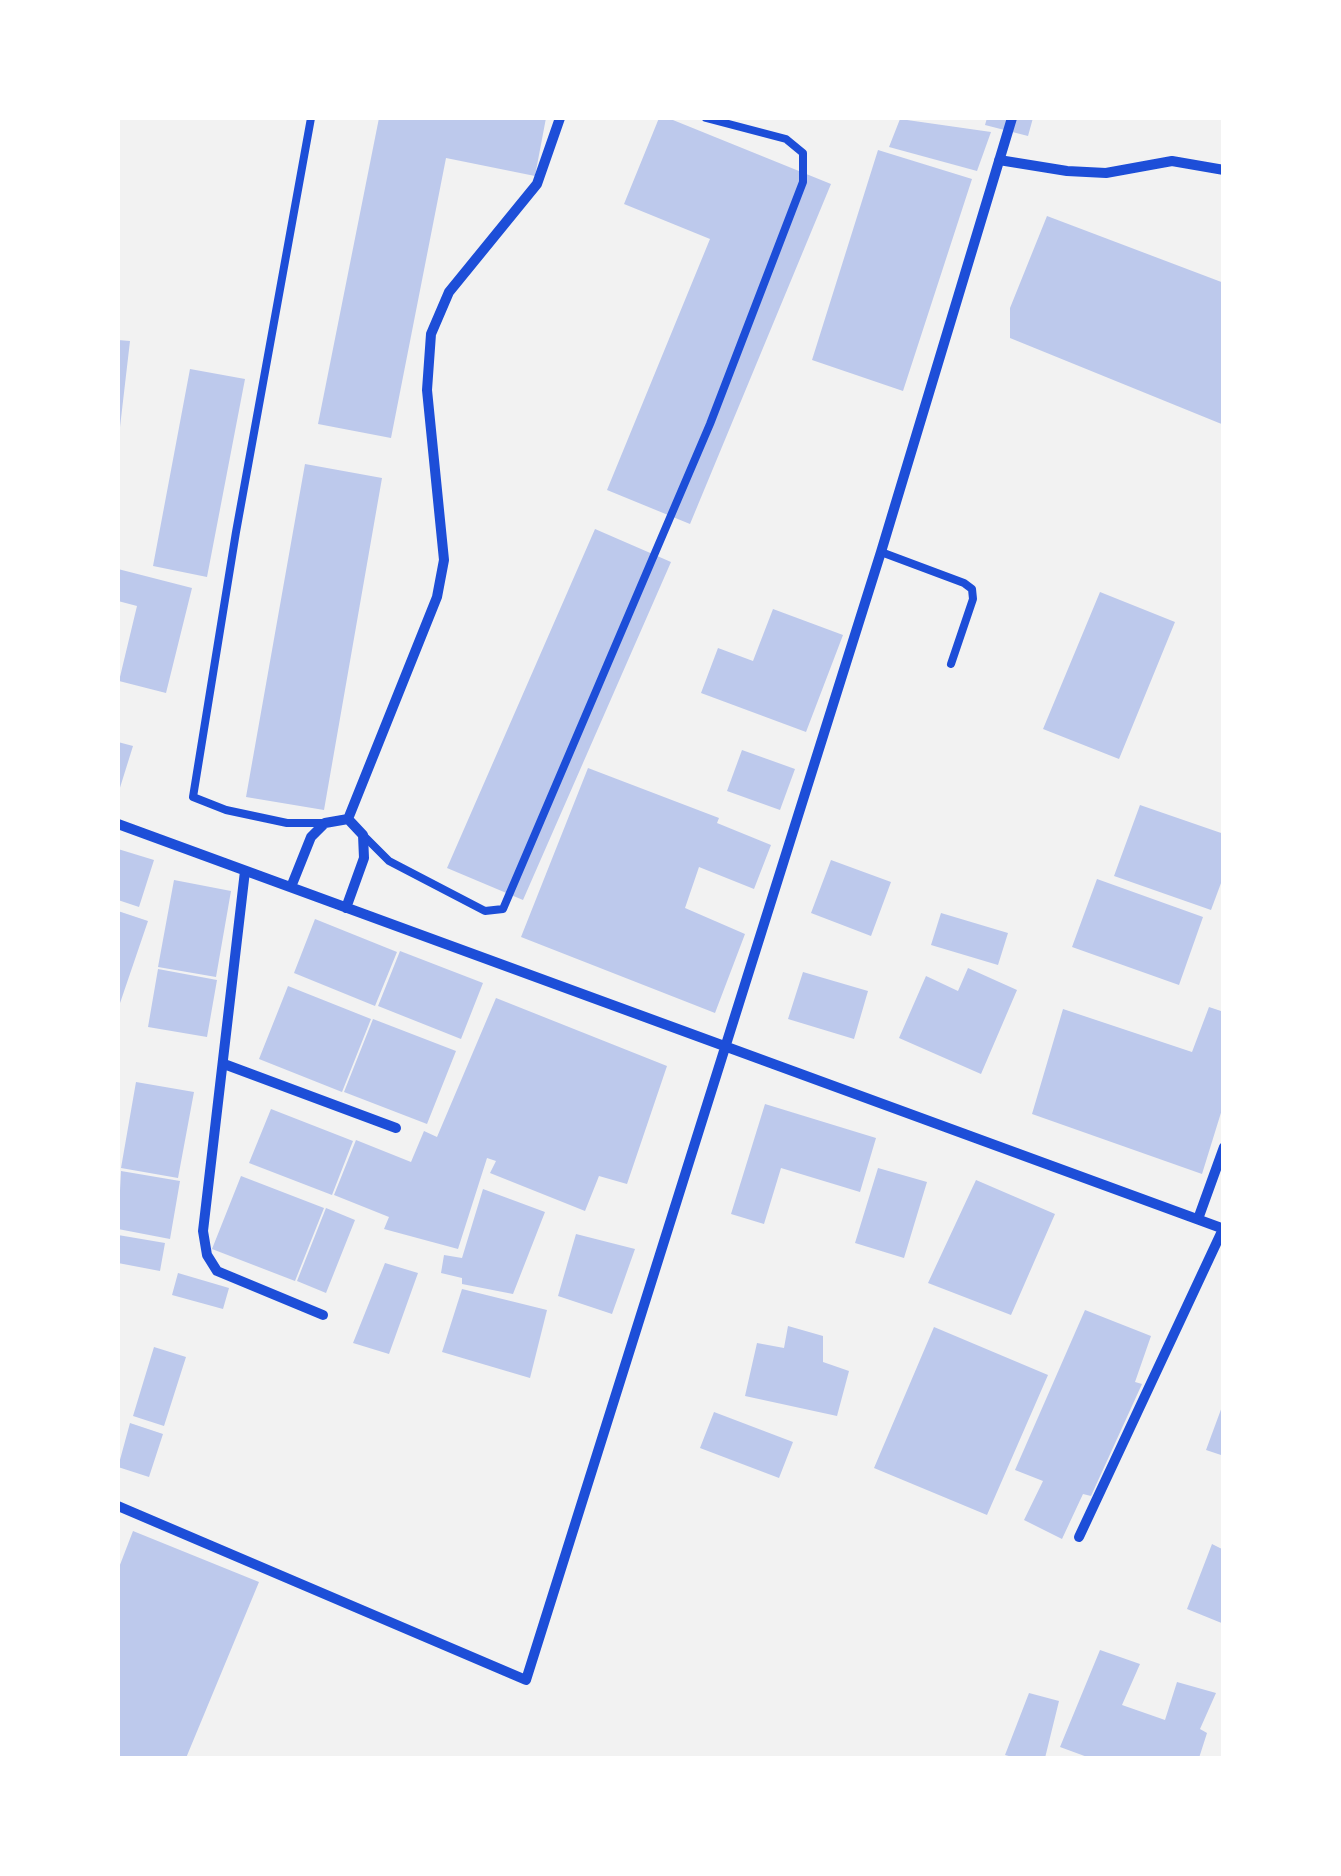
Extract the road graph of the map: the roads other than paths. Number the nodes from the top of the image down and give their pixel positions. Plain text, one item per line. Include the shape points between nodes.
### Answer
1 (312, 118) edge
2 (560, 118) edge
3 (706, 118) edge
4 (1012, 118) edge
5 (999, 160) junction
6 (1224, 170) edge
7 (881, 552) junction
8 (951, 664) dead end
9 (348, 820) junction
10 (325, 822) junction
11 (118, 824) edge
12 (363, 836) junction
13 (244, 871) junction
14 (290, 888) junction
15 (346, 908) junction
16 (724, 1048) junction
17 (224, 1064) junction
18 (396, 1128) dead end
19 (1224, 1148) edge
20 (1198, 1219) junction
21 (1223, 1229) edge
22 (323, 1316) dead end
23 (118, 1506) edge
24 (1078, 1537) dead end

1 - 10 lane via 193,797 287,823
2 - 9 street via 537,184 449,292 432,334 427,390 444,560 437,598
3 - 12 lane via 786,139 803,153 803,182 710,424 504,909 485,911 388,862
4 - 5 street
5 - 6 street via 1106,173 1172,162
5 - 7 street
7 - 8 lane via 972,589
7 - 16 street
9 - 10 street
9 - 12 street
10 - 14 street via 310,837
11 - 13 street
12 - 15 street via 364,858
13 - 14 street
13 - 17 street
14 - 15 street
15 - 16 street
16 - 20 street
16 - 23 street via 526,1680
17 - 18 street
17 - 22 street via 203,1231 206,1256 218,1272
19 - 20 street
20 - 21 street
21 - 24 street

